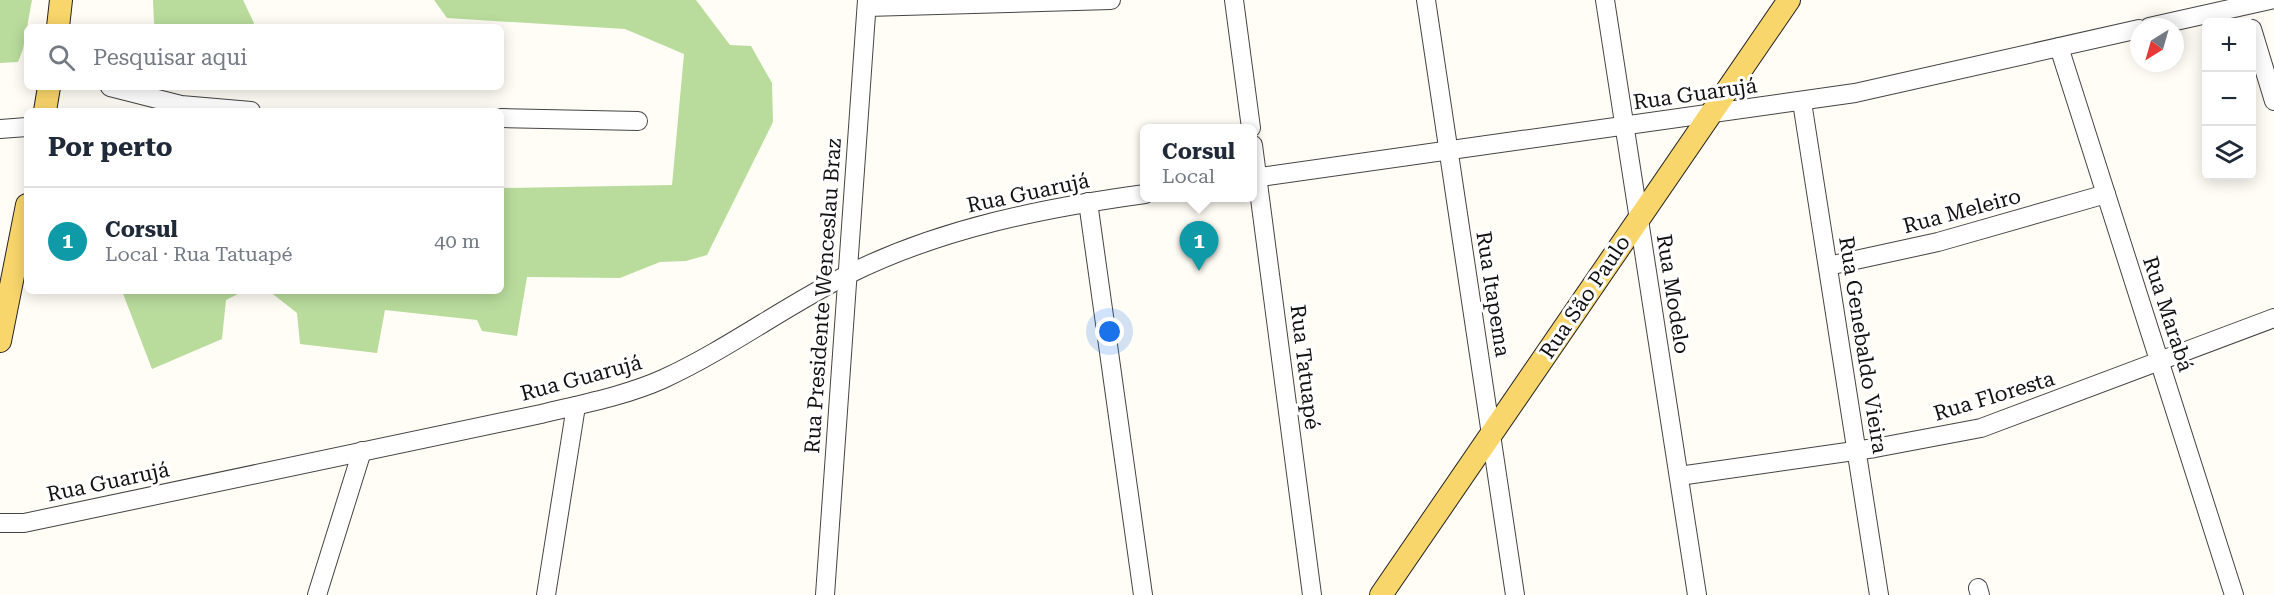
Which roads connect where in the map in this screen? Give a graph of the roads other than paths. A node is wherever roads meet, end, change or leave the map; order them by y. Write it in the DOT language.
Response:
graph roads {
  1 [pos="61,0"];
  2 [pos="1111,0"];
  3 [pos="1234,0"];
  4 [pos="1426,0"];
  5 [pos="1605,0"];
  6 [pos="1789,0"];
  7 [pos="2270,0"];
  8 [pos="867,4"];
  9 [pos="2246,9"];
  10 [pos="2184,21"];
  11 [pos="58,24"];
  12 [pos="2130,31"];
  13 [pos="2256,42"];
  14 [pos="2059,47"];
  15 [pos="48,90"];
  16 [pos="117,90"];
  17 [pos="2274,101"];
  18 [pos="1802,102"];
  19 [pos="151,105"];
  20 [pos="46,108"];
  21 [pos="216,108"];
  22 [pos="1710,115"];
  23 [pos="504,118"];
  24 [pos="638,121"];
  25 [pos="1250,124"];
  26 [pos="24,127"];
  27 [pos="1624,127"];
  28 [pos="0,129"];
  29 [pos="1448,151"];
  30 [pos="1257,178"];
  31 [pos="1257,193"];
  32 [pos="2106,194"];
  33 [pos="1140,195"];
  34 [pos="1088,202"];
  35 [pos="1639,219"];
  36 [pos="24,220"];
  37 [pos="1828,266"];
  38 [pos="848,275"];
  39 [pos="2274,318"];
  40 [pos="0,341"];
  41 [pos="2159,362"];
  42 [pos="576,406"];
  43 [pos="1491,435"];
  44 [pos="362,451"];
  45 [pos="1857,451"];
  46 [pos="1679,476"];
  47 [pos="0,524"];
  48 [pos="317,595"];
  49 [pos="546,595"];
  50 [pos="825,595"];
  51 [pos="1143,595"];
  52 [pos="1312,595"];
  53 [pos="1381,595"];
  54 [pos="1515,595"];
  55 [pos="1697,595"];
  56 [pos="1880,595"];
  57 [pos="2234,595"];
  1 -- 11 [label="main road"];
  2 -- 8 [label="street"];
  3 -- 25 [label="street"];
  4 -- 29 [label="street, Rua Itapema"];
  5 -- 27 [label="street, Rua Modelo"];
  6 -- 22 [label="main road, Rua São Paulo"];
  7 -- 9 [label="street"];
  8 -- 38 [label="street, Rua Presidente Wenceslau Braz"];
  9 -- 10 [label="street"];
  12 -- 14 [label="street, Rua Guarujá"];
  13 -- 17 [label="street"];
  14 -- 18 [label="street, Rua Guarujá"];
  14 -- 32 [label="street, Rua Marabá"];
  15 -- 20 [label="main road"];
  16 -- 19 [label="street"];
  18 -- 22 [label="street, Rua Guarujá"];
  18 -- 37 [label="street, Rua Genebaldo Vieira"];
  19 -- 21 [label="street"];
  22 -- 27 [label="street, Rua Guarujá"];
  22 -- 35 [label="main road, Rua São Paulo"];
  23 -- 24 [label="street"];
  26 -- 28 [label="street"];
  27 -- 29 [label="street, Rua Guarujá"];
  27 -- 35 [label="street, Rua Modelo"];
  29 -- 30 [label="street, Rua Guarujá"];
  29 -- 43 [label="street, Rua Itapema"];
  31 -- 52 [label="street, Rua Tatuapé"];
  32 -- 37 [label="street, Rua Meleiro"];
  32 -- 41 [label="street, Rua Marabá"];
  33 -- 34 [label="street, Rua Guarujá"];
  34 -- 38 [label="street, Rua Guarujá"];
  34 -- 51 [label="street"];
  35 -- 43 [label="main road, Rua São Paulo"];
  35 -- 46 [label="street, Rua Modelo"];
  36 -- 40 [label="main road"];
  37 -- 45 [label="street, Rua Genebaldo Vieira"];
  38 -- 42 [label="street, Rua Guarujá"];
  38 -- 50 [label="street, Rua Presidente Wenceslau Braz"];
  39 -- 41 [label="street, Rua Floresta"];
  41 -- 45 [label="street, Rua Floresta"];
  41 -- 57 [label="street, Rua Marabá"];
  42 -- 44 [label="street, Rua Guarujá"];
  42 -- 49 [label="street"];
  43 -- 53 [label="main road, Rua São Paulo"];
  43 -- 54 [label="street, Rua Itapema"];
  44 -- 47 [label="street, Rua Guarujá"];
  44 -- 48 [label="street"];
  45 -- 46 [label="street, Rua Floresta"];
  45 -- 56 [label="street, Rua Genebaldo Vieira"];
  46 -- 55 [label="street, Rua Modelo"];
}
